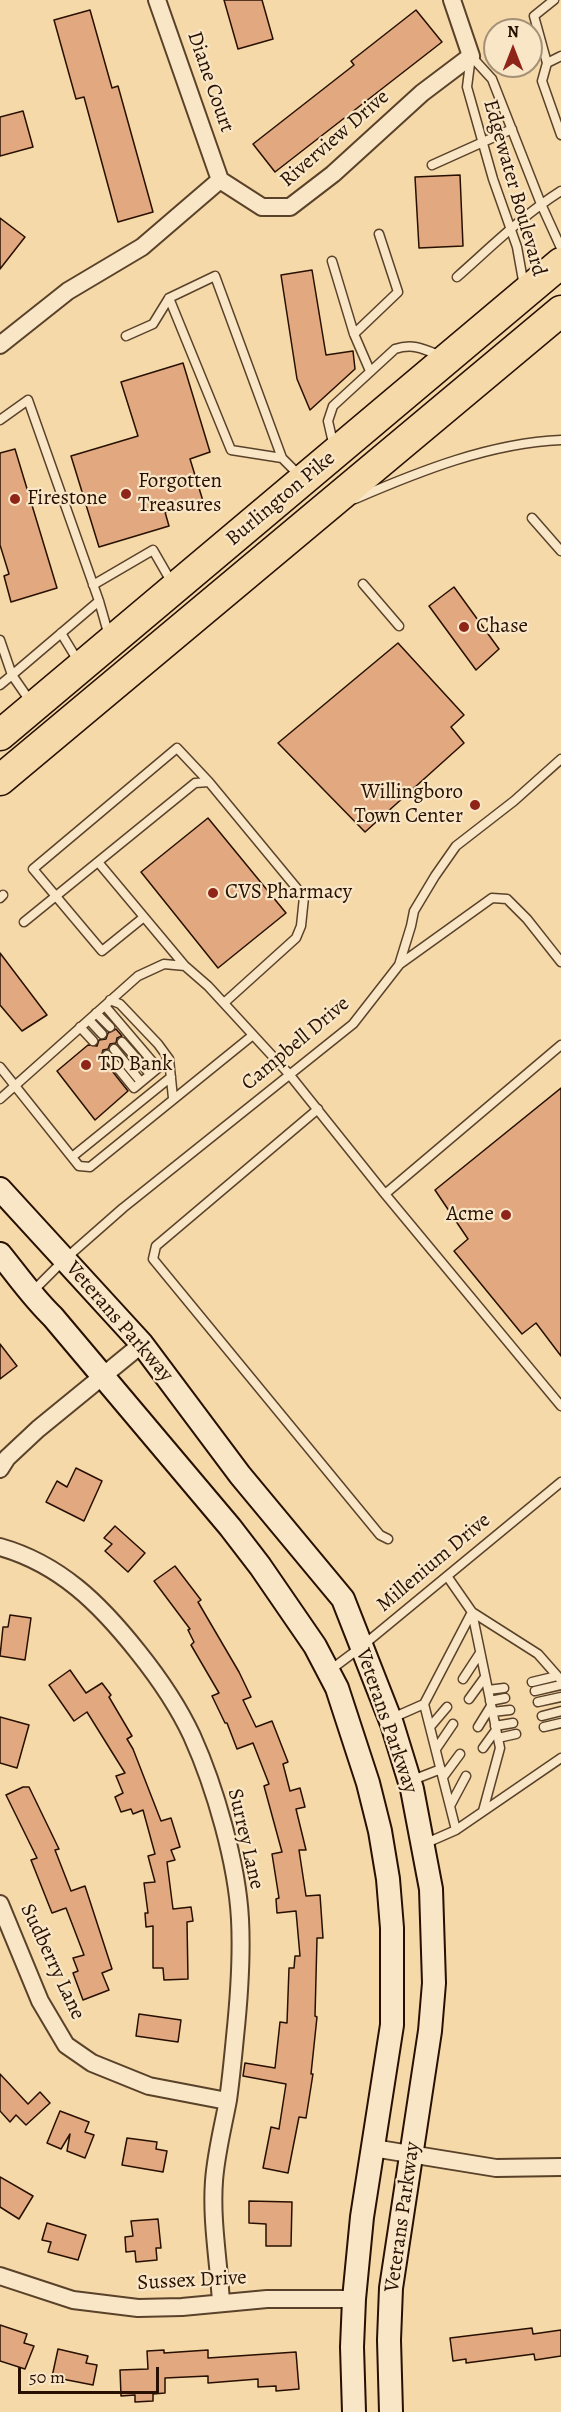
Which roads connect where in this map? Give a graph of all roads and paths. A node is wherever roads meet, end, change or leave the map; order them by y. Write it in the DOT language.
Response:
graph roads {
  1 [pos="157,0"];
  2 [pos="452,0"];
  3 [pos="554,0"];
  4 [pos="471,56"];
  5 [pos="561,56"];
  6 [pos="547,63"];
  7 [pos="512,129"];
  8 [pos="561,135"];
  9 [pos="483,144"];
  10 [pos="432,165"];
  11 [pos="220,180"];
  12 [pos="561,191"];
  13 [pos="541,204"];
  14 [pos="511,229"];
  15 [pos="379,234"];
  16 [pos="561,248"];
  17 [pos="332,261"];
  18 [pos="561,263"];
  19 [pos="457,277"];
  20 [pos="525,293"];
  21 [pos="168,298"];
  22 [pos="561,310"];
  23 [pos="354,334"];
  24 [pos="126,336"];
  25 [pos="0,345"];
  26 [pos="447,359"];
  27 [pos="370,371"];
  28 [pos="0,420"];
  29 [pos="561,440"];
  30 [pos="336,452"];
  31 [pos="282,458"];
  32 [pos="303,480"];
  33 [pos="316,516"];
  34 [pos="532,518"];
  35 [pos="561,551"];
  36 [pos="363,584"];
  37 [pos="93,585"];
  38 [pos="174,588"];
  39 [pos="99,601"];
  40 [pos="399,626"];
  41 [pos="61,633"];
  42 [pos="0,640"];
  43 [pos="110,642"];
  44 [pos="81,667"];
  45 [pos="12,675"];
  46 [pos="0,685"];
  47 [pos="34,706"];
  48 [pos="0,734"];
  49 [pos="561,759"];
  50 [pos="0,780"];
  51 [pos="209,782"];
  52 [pos="98,862"];
  53 [pos="56,896"];
  54 [pos="144,916"];
  55 [pos="24,922"];
  56 [pos="561,962"];
  57 [pos="399,965"];
  58 [pos="185,966"];
  59 [pos="107,1003"];
  60 [pos="224,1003"];
  61 [pos="92,1016"];
  62 [pos="80,1027"];
  63 [pos="110,1027"];
  64 [pos="102,1034"];
  65 [pos="253,1035"];
  66 [pos="93,1041"];
  67 [pos="122,1042"];
  68 [pos="561,1045"];
  69 [pos="114,1049"];
  70 [pos="107,1055"];
  71 [pos="169,1059"];
  72 [pos="0,1067"];
  73 [pos="158,1067"];
  74 [pos="150,1074"];
  75 [pos="290,1074"];
  76 [pos="171,1077"];
  77 [pos="138,1085"];
  78 [pos="15,1086"];
  79 [pos="173,1098"];
  80 [pos="0,1099"];
  81 [pos="318,1109"];
  82 [pos="72,1157"];
  83 [pos="0,1189"];
  84 [pos="385,1194"];
  85 [pos="0,1254"];
  86 [pos="65,1259"];
  87 [pos="30,1294"];
  88 [pos="142,1344"];
  89 [pos="103,1376"];
  90 [pos="561,1406"];
  91 [pos="0,1469"];
  92 [pos="561,1482"];
  93 [pos="388,1539"];
  94 [pos="0,1547"];
  95 [pos="447,1576"];
  96 [pos="472,1612"];
  97 [pos="361,1647"];
  98 [pos="480,1653"];
  99 [pos="328,1671"];
  100 [pos="485,1677"];
  101 [pos="463,1679"];
  102 [pos="560,1680"];
  103 [pos="534,1687"];
  104 [pos="488,1690"];
  105 [pos="561,1697"];
  106 [pos="469,1699"];
  107 [pos="538,1702"];
  108 [pos="424,1704"];
  109 [pos="491,1706"];
  110 [pos="447,1707"];
  111 [pos="510,1710"];
  112 [pos="561,1711"];
  113 [pos="542,1716"];
  114 [pos="389,1719"];
  115 [pos="561,1722"];
  116 [pos="513,1723"];
  117 [pos="453,1724"];
  118 [pos="430,1726"];
  119 [pos="544,1727"];
  120 [pos="478,1728"];
  121 [pos="496,1731"];
  122 [pos="516,1734"];
  123 [pos="483,1748"];
  124 [pos="436,1749"];
  125 [pos="460,1754"];
  126 [pos="561,1758"];
  127 [pos="442,1773"];
  128 [pos="466,1776"];
  129 [pos="409,1781"];
  130 [pos="450,1806"];
  131 [pos="483,1811"];
  132 [pos="456,1830"];
  133 [pos="423,1845"];
  134 [pos="0,1904"];
  135 [pos="227,2101"];
  136 [pos="373,2148"];
  137 [pos="411,2155"];
  138 [pos="561,2167"];
  139 [pos="0,2276"];
  140 [pos="354,2299"];
  141 [pos="221,2303"];
  142 [pos="354,2412"];
  143 [pos="391,2412"];
  1 -- 11 [label="street, Diane Court"];
  2 -- 4 [label="street"];
  3 -- 6 [label="lane"];
  4 -- 7 [label="lane, Edgewater Boulevard"];
  4 -- 9 [label="lane, Edgewater Boulevard"];
  4 -- 11 [label="street, Riverview Drive"];
  5 -- 6 [label="lane"];
  6 -- 8 [label="lane"];
  7 -- 9 [label="lane"];
  7 -- 13 [label="lane, Edgewater Boulevard"];
  9 -- 10 [label="lane"];
  9 -- 14 [label="lane, Edgewater Boulevard"];
  11 -- 25 [label="street"];
  12 -- 13 [label="lane"];
  13 -- 14 [label="lane"];
  13 -- 16 [label="lane, Edgewater Boulevard"];
  14 -- 19 [label="lane"];
  14 -- 20 [label="lane, Edgewater Boulevard"];
  15 -- 23 [label="lane"];
  17 -- 23 [label="lane"];
  18 -- 20 [label="highway, Burlington Pike"];
  20 -- 26 [label="highway, Burlington Pike"];
  21 -- 24 [label="lane"];
  21 -- 31 [label="lane"];
  21 -- 31 [label="lane"];
  22 -- 33 [label="highway, Burlington Pike"];
  23 -- 27 [label="lane"];
  26 -- 27 [label="lane"];
  26 -- 30 [label="highway, Burlington Pike"];
  27 -- 30 [label="lane"];
  28 -- 37 [label="lane"];
  29 -- 33 [label="lane"];
  30 -- 32 [label="highway, Burlington Pike"];
  31 -- 32 [label="lane"];
  32 -- 38 [label="highway, Burlington Pike"];
  33 -- 50 [label="highway, Burlington Pike"];
  34 -- 35 [label="lane"];
  36 -- 40 [label="lane"];
  37 -- 38 [label="lane"];
  37 -- 39 [label="lane"];
  38 -- 43 [label="highway, Burlington Pike"];
  39 -- 41 [label="lane"];
  39 -- 43 [label="lane"];
  41 -- 44 [label="lane"];
  41 -- 45 [label="lane"];
  42 -- 45 [label="lane"];
  43 -- 44 [label="highway, Burlington Pike"];
  44 -- 47 [label="highway, Burlington Pike"];
  45 -- 46 [label="lane"];
  45 -- 47 [label="lane"];
  47 -- 48 [label="highway, Burlington Pike"];
  49 -- 57 [label="lane, Campbell Drive"];
  51 -- 52 [label="lane"];
  51 -- 53 [label="lane"];
  51 -- 60 [label="lane"];
  52 -- 53 [label="lane"];
  52 -- 54 [label="lane"];
  53 -- 54 [label="lane"];
  53 -- 55 [label="lane"];
  54 -- 58 [label="lane"];
  56 -- 57 [label="lane"];
  57 -- 75 [label="lane, Campbell Drive"];
  58 -- 59 [label="lane"];
  58 -- 60 [label="lane"];
  59 -- 61 [label="lane"];
  59 -- 71 [label="lane"];
  59 -- 73 [label="lane"];
  60 -- 65 [label="lane"];
  61 -- 62 [label="lane"];
  61 -- 63 [label="lane"];
  61 -- 64 [label="lane"];
  62 -- 66 [label="lane"];
  62 -- 78 [label="lane"];
  65 -- 75 [label="lane"];
  65 -- 79 [label="lane"];
  67 -- 74 [label="lane"];
  68 -- 84 [label="lane"];
  69 -- 77 [label="lane"];
  70 -- 77 [label="lane"];
  71 -- 73 [label="lane"];
  71 -- 76 [label="lane"];
  72 -- 78 [label="lane"];
  73 -- 74 [label="lane"];
  74 -- 77 [label="lane"];
  75 -- 81 [label="lane"];
  75 -- 86 [label="lane, Campbell Drive"];
  76 -- 79 [label="lane"];
  76 -- 82 [label="lane"];
  78 -- 80 [label="lane"];
  78 -- 82 [label="lane"];
  79 -- 82 [label="lane"];
  81 -- 84 [label="lane"];
  81 -- 93 [label="lane"];
  83 -- 86 [label="main road, Veterans Parkway"];
  84 -- 90 [label="lane"];
  85 -- 87 [label="main road, Veterans Parkway"];
  86 -- 87 [label="lane, Campbell Drive"];
  86 -- 88 [label="main road, Veterans Parkway"];
  87 -- 89 [label="main road, Veterans Parkway"];
  88 -- 89 [label="street"];
  88 -- 97 [label="main road, Veterans Parkway"];
  89 -- 91 [label="street"];
  89 -- 99 [label="main road, Veterans Parkway"];
  92 -- 95 [label="lane, Millenium Drive"];
  94 -- 135 [label="street, Surrey Lane"];
  95 -- 96 [label="lane"];
  95 -- 97 [label="lane, Millenium Drive"];
  96 -- 98 [label="lane"];
  96 -- 102 [label="lane"];
  96 -- 108 [label="lane"];
  97 -- 99 [label="lane, Millenium Drive"];
  97 -- 114 [label="main road, Veterans Parkway"];
  98 -- 100 [label="lane"];
  98 -- 101 [label="lane"];
  99 -- 136 [label="main road, Veterans Parkway"];
  100 -- 104 [label="lane"];
  100 -- 106 [label="lane"];
  102 -- 103 [label="lane"];
  104 -- 109 [label="lane"];
  104 -- 109 [label="lane"];
  105 -- 107 [label="lane"];
  108 -- 114 [label="lane"];
  108 -- 118 [label="lane"];
  109 -- 111 [label="lane"];
  109 -- 120 [label="lane"];
  109 -- 121 [label="lane"];
  110 -- 118 [label="lane"];
  112 -- 113 [label="lane"];
  114 -- 129 [label="main road, Veterans Parkway"];
  115 -- 119 [label="lane"];
  116 -- 121 [label="lane"];
  117 -- 124 [label="lane"];
  118 -- 124 [label="lane"];
  121 -- 122 [label="lane"];
  121 -- 123 [label="lane"];
  121 -- 131 [label="lane"];
  124 -- 127 [label="lane"];
  125 -- 127 [label="lane"];
  126 -- 131 [label="lane"];
  127 -- 129 [label="lane"];
  127 -- 130 [label="lane"];
  128 -- 130 [label="lane"];
  129 -- 133 [label="main road, Veterans Parkway"];
  130 -- 132 [label="lane"];
  131 -- 132 [label="lane"];
  132 -- 133 [label="lane"];
  133 -- 137 [label="main road, Veterans Parkway"];
  134 -- 135 [label="street, Sudberry Lane"];
  135 -- 141 [label="street, Surrey Lane"];
  136 -- 137 [label="street"];
  136 -- 140 [label="main road, Veterans Parkway"];
  137 -- 138 [label="street"];
  137 -- 143 [label="main road, Veterans Parkway"];
  139 -- 141 [label="street, Sussex Drive"];
  140 -- 141 [label="street, Sussex Drive"];
  140 -- 142 [label="main road, Veterans Parkway"];
}
